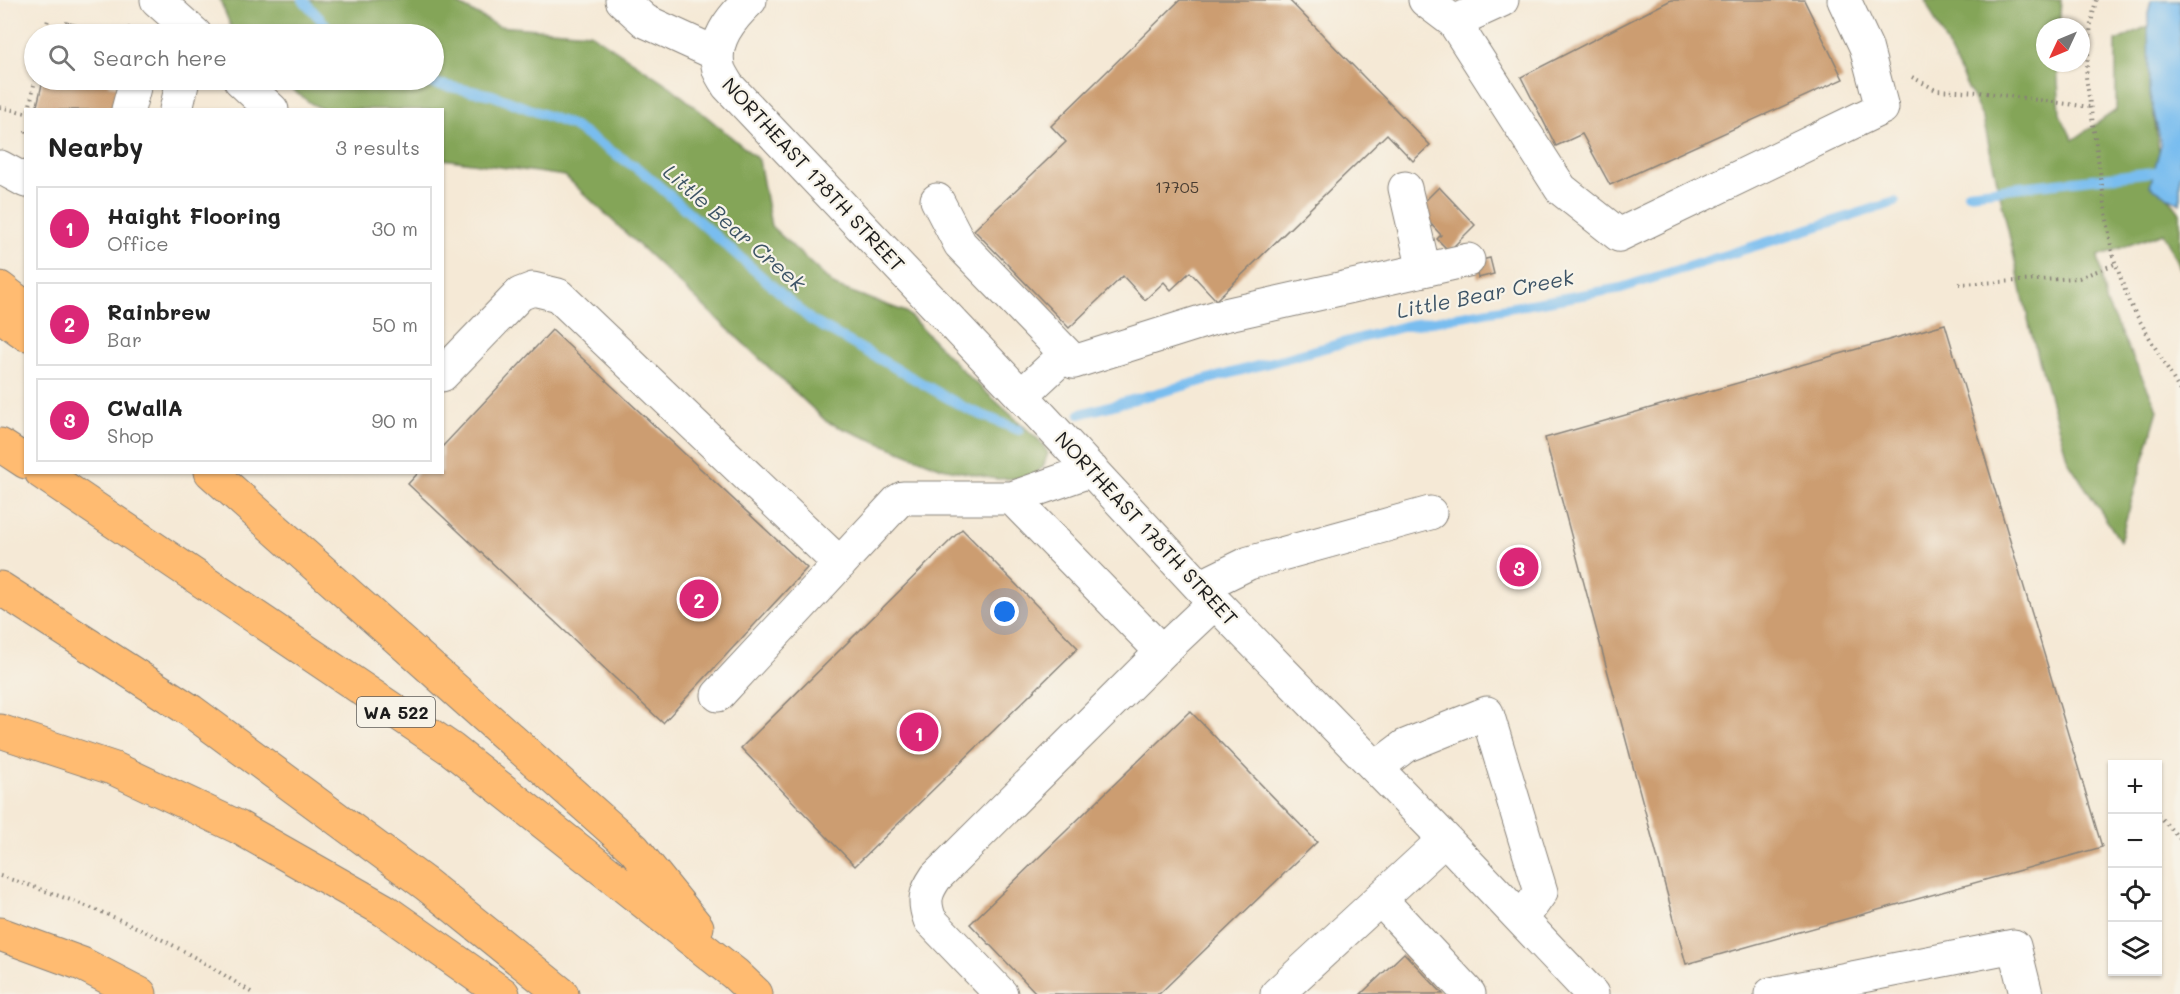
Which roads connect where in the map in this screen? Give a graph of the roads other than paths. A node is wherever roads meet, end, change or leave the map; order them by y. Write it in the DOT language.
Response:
graph roads {
  1 [pos="157,0"];
  2 [pos="622,0"];
  3 [pos="750,0"];
  4 [pos="1425,0"];
  5 [pos="1502,0"];
  6 [pos="1844,0"];
  7 [pos="1454,22"];
  8 [pos="180,24"];
  9 [pos="717,54"];
  10 [pos="133,90"];
  11 [pos="181,90"];
  12 [pos="251,90"];
  13 [pos="129,108"];
  14 [pos="176,108"];
  15 [pos="270,108"];
  16 [pos="0,150"];
  17 [pos="24,156"];
  18 [pos="0,167"];
  19 [pos="24,180"];
  20 [pos="1405,188"];
  21 [pos="937,200"];
  22 [pos="1468,260"];
  23 [pos="1424,270"];
  24 [pos="0,288"];
  25 [pos="24,306"];
  26 [pos="0,315"];
  27 [pos="24,333"];
  28 [pos="1066,354"];
  29 [pos="444,373"];
  30 [pos="1022,395"];
  31 [pos="0,445"];
  32 [pos="24,461"];
  33 [pos="1092,470"];
  34 [pos="44,474"];
  35 [pos="213,474"];
  36 [pos="1012,498"];
  37 [pos="1430,513"];
  38 [pos="840,564"];
  39 [pos="0,588"];
  40 [pos="1207,594"];
  41 [pos="1162,652"];
  42 [pos="718,695"];
  43 [pos="0,731"];
  44 [pos="1376,768"];
  45 [pos="1445,839"];
  46 [pos="1380,899"];
  47 [pos="1522,920"];
  48 [pos="0,934"];
  49 [pos="745,984"];
  50 [pos="140,994"];
  51 [pos="503,994"];
  52 [pos="562,994"];
  53 [pos="1001,994"];
  54 [pos="1277,994"];
  55 [pos="1469,994"];
  56 [pos="1592,994"];
  57 [pos="1772,994"];
  58 [pos="2026,994"];
  1 -- 8 [label="street"];
  2 -- 9 [label="street"];
  3 -- 9 [label="street"];
  4 -- 7 [label="street"];
  5 -- 7 [label="street"];
  6 -- 7 [label="street"];
  9 -- 30 [label="street, NORTHEAST 178TH STREET"];
  10 -- 13 [label="street"];
  11 -- 14 [label="street"];
  12 -- 15 [label="street"];
  16 -- 17 [label="street"];
  18 -- 19 [label="street"];
  20 -- 23 [label="street"];
  21 -- 28 [label="street"];
  22 -- 23 [label="street"];
  23 -- 28 [label="street"];
  24 -- 25 [label="main road"];
  26 -- 27 [label="main road"];
  28 -- 30 [label="street"];
  29 -- 38 [label="street"];
  30 -- 33 [label="street, NORTHEAST 178TH STREET"];
  31 -- 32 [label="main road"];
  33 -- 36 [label="street"];
  33 -- 40 [label="street, NORTHEAST 178TH STREET"];
  34 -- 49 [label="main road, WA 522"];
  35 -- 49 [label="main road"];
  36 -- 38 [label="street"];
  36 -- 41 [label="street"];
  37 -- 40 [label="street"];
  38 -- 42 [label="street"];
  39 -- 52 [label="main road"];
  40 -- 41 [label="street"];
  40 -- 44 [label="street, NORTHEAST 178TH STREET"];
  41 -- 53 [label="street"];
  43 -- 51 [label="main road"];
  44 -- 45 [label="street, NORTHEAST 178TH STREET"];
  44 -- 47 [label="street"];
  45 -- 46 [label="street"];
  45 -- 47 [label="street, NORTHEAST 178TH STREET"];
  46 -- 54 [label="street"];
  46 -- 55 [label="street"];
  47 -- 56 [label="street, NORTHEAST 178TH STREET"];
  48 -- 50 [label="main road"];
  57 -- 58 [label="street"];
}
